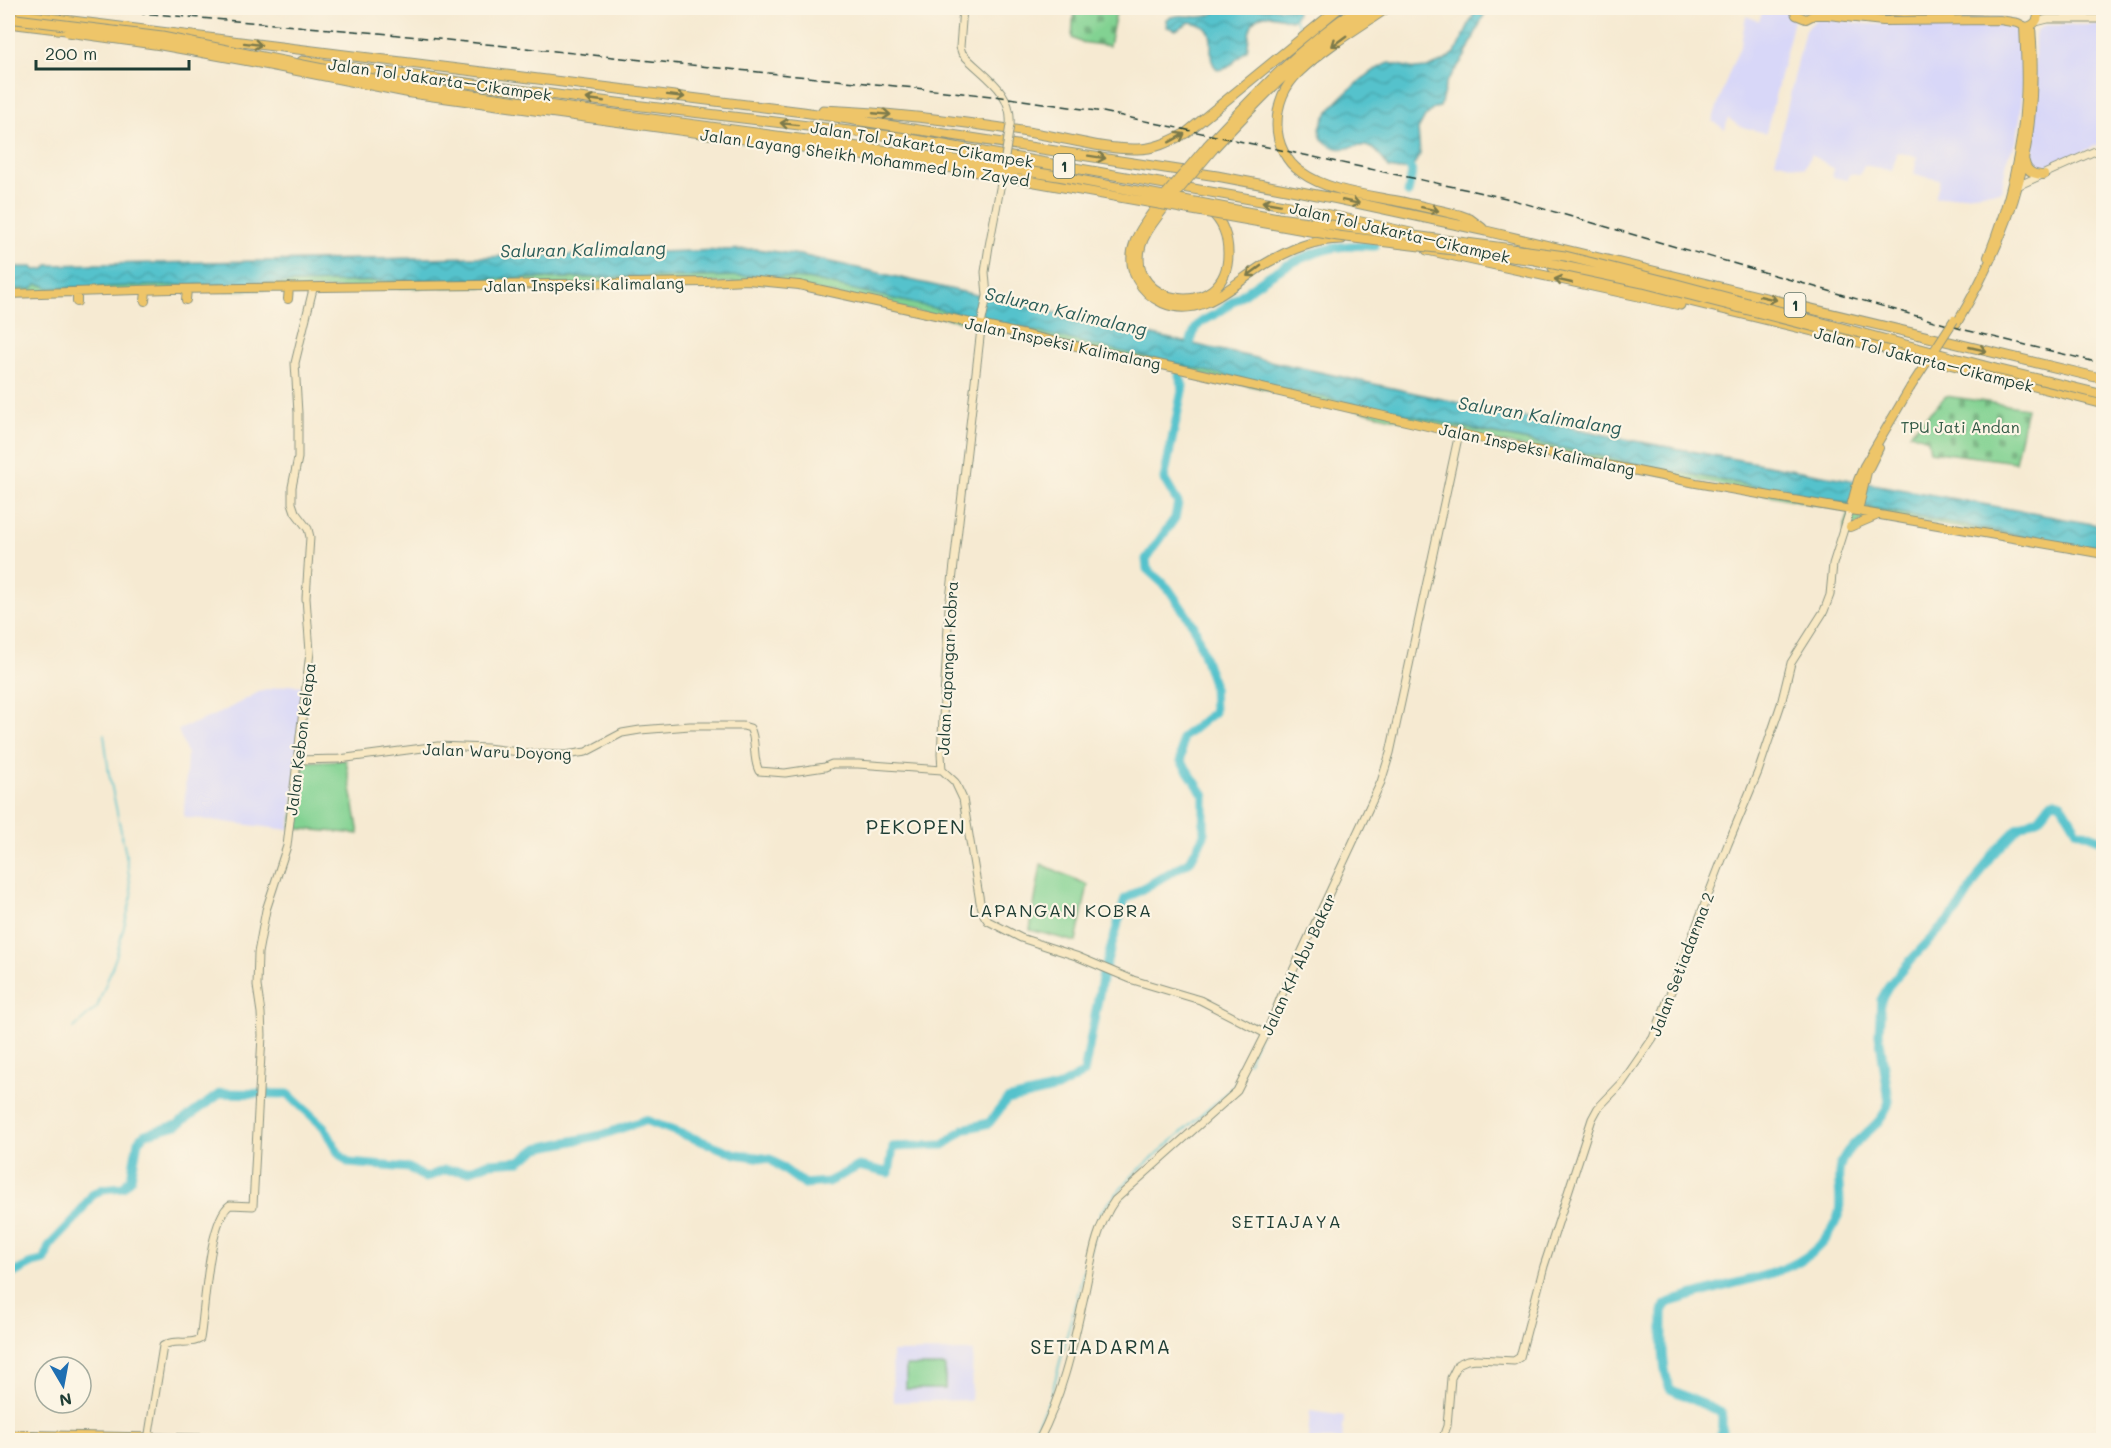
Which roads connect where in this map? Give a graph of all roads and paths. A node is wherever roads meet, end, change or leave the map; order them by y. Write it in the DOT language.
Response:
graph roads {
  1 [pos="963,8"];
  2 [pos="1339,8"];
  3 [pos="1358,8"];
  4 [pos="1373,8"];
  5 [pos="1387,8"];
  6 [pos="1792,8"];
  7 [pos="1844,8"];
  8 [pos="2018,8"];
  9 [pos="2036,8"];
  10 [pos="2103,9"];
  11 [pos="2048,10"];
  12 [pos="1816,11"];
  13 [pos="8,12"];
  14 [pos="1933,12"];
  15 [pos="8,18"];
  16 [pos="2048,19"];
  17 [pos="2103,20"];
  18 [pos="1933,21"];
  19 [pos="8,24"];
  20 [pos="2027,24"];
  21 [pos="803,112"];
  22 [pos="899,137"];
  23 [pos="1210,147"];
  24 [pos="2103,147"];
  25 [pos="2025,162"];
  26 [pos="2044,174"];
  27 [pos="2015,188"];
  28 [pos="1160,207"];
  29 [pos="1486,231"];
  30 [pos="289,287"];
  31 [pos="187,289"];
  32 [pos="313,289"];
  33 [pos="146,291"];
  34 [pos="77,293"];
  35 [pos="8,294"];
  36 [pos="288,299"];
  37 [pos="186,300"];
  38 [pos="145,301"];
  39 [pos="77,302"];
  40 [pos="1765,320"];
  41 [pos="981,323"];
  42 [pos="2103,379"];
  43 [pos="2103,395"];
  44 [pos="2103,402"];
  45 [pos="1459,433"];
  46 [pos="1854,509"];
  47 [pos="1878,515"];
  48 [pos="1847,529"];
  49 [pos="2103,554"];
  50 [pos="297,760"];
  51 [pos="942,770"];
  52 [pos="1266,1034"];
  53 [pos="8,1435"];
  54 [pos="148,1439"];
  55 [pos="248,1440"];
  56 [pos="1039,1440"];
  57 [pos="1442,1440"];
  1 -- 41 [label="street, Jalan Lapangan Kobra, bridge"];
  21 -- 2 [label="highway, one-way"];
  3 -- 23 [label="highway"];
  4 -- 23 [label="highway"];
  5 -- 29 [label="highway, one-way"];
  6 -- 12 [label="main road"];
  7 -- 14 [label="main road"];
  8 -- 14 [label="main road"];
  8 -- 20 [label="main road"];
  9 -- 11 [label="street"];
  9 -- 20 [label="main road"];
  10 -- 11 [label="street"];
  11 -- 16 [label="street"];
  12 -- 18 [label="main road"];
  13 -- 21 [label="highway, Jalan Tol Jakarta–Cikampek / 1, one-way"];
  14 -- 18 [label="main road"];
  15 -- 43 [label="highway, Jalan Layang Sheikh Mohammed bin Zayed / 1, bridge"];
  16 -- 17 [label="street"];
  16 -- 20 [label="street"];
  18 -- 20 [label="main road"];
  22 -- 19 [label="highway, Jalan Tol Jakarta–Cikampek / 1, one-way"];
  19 -- 44 [label="highway, Jalan Layang Sheikh Mohammed bin Zayed / 1, bridge"];
  20 -- 25 [label="main road"];
  20 -- 27 [label="main road"];
  21 -- 29 [label="highway, Jalan Tol Jakarta–Cikampek / 1, one-way"];
  22 -- 28 [label="highway"];
  40 -- 22 [label="highway, Jalan Tol Jakarta–Cikampek / 1, one-way"];
  23 -- 28 [label="highway, bridge"];
  24 -- 26 [label="street"];
  25 -- 26 [label="main road"];
  25 -- 27 [label="main road"];
  26 -- 27 [label="street"];
  27 -- 46 [label="main road, Jalan Setiadarma 2, bridge"];
  40 -- 28 [label="highway, one-way"];
  29 -- 42 [label="highway, Jalan Tol Jakarta–Cikampek / 1, one-way"];
  30 -- 31 [label="main road, Jalan Inspeksi Kalimalang"];
  30 -- 32 [label="main road, Jalan Inspeksi Kalimalang"];
  30 -- 36 [label="main road"];
  31 -- 33 [label="main road, Jalan Inspeksi Kalimalang"];
  31 -- 37 [label="main road"];
  32 -- 41 [label="main road, Jalan Inspeksi Kalimalang"];
  32 -- 50 [label="street, Jalan Kebon Kelapa"];
  33 -- 34 [label="main road, Jalan Inspeksi Kalimalang"];
  33 -- 38 [label="main road"];
  34 -- 35 [label="main road, Jalan Inspeksi Kalimalang"];
  34 -- 39 [label="main road"];
  40 -- 44 [label="highway, Jalan Tol Jakarta–Cikampek / 1"];
  41 -- 45 [label="main road, Jalan Inspeksi Kalimalang"];
  41 -- 51 [label="street, Jalan Lapangan Kobra"];
  45 -- 46 [label="main road, Jalan Inspeksi Kalimalang"];
  45 -- 52 [label="street, Jalan KH Abu Bakar"];
  46 -- 47 [label="main road, Jalan Inspeksi Kalimalang"];
  46 -- 48 [label="street, Jalan Setiadarma 2"];
  47 -- 48 [label="main road"];
  47 -- 49 [label="main road, Jalan Inspeksi Kalimalang"];
  48 -- 57 [label="street, Jalan Setiadarma 2"];
  50 -- 51 [label="street, Jalan Waru Doyong"];
  50 -- 54 [label="street, Jalan Kebon Kelapa"];
  51 -- 52 [label="street, Jalan Lapangan Kobra"];
  52 -- 56 [label="street, Jalan KH Abu Bakar"];
  53 -- 54 [label="highway"];
  54 -- 55 [label="highway"];
}
